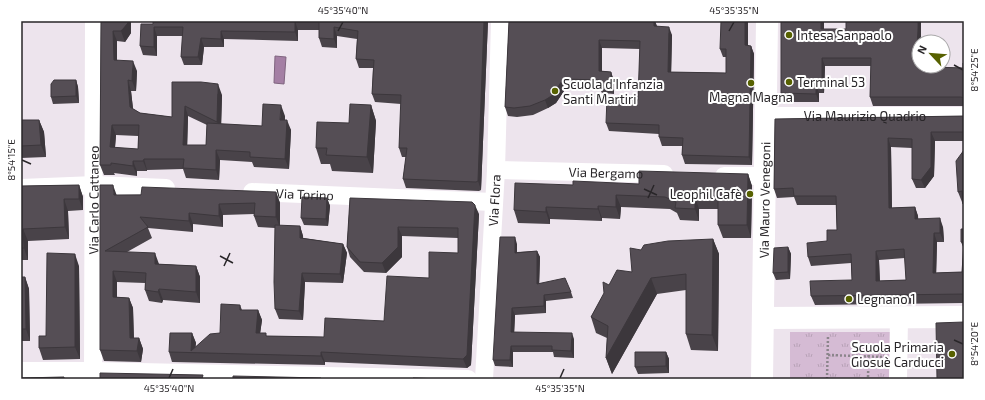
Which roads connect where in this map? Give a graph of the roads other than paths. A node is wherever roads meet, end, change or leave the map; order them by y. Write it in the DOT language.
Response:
graph roads {
  1 [pos="94,21"];
  2 [pos="500,21"];
  3 [pos="767,21"];
  4 [pos="766,116"];
  5 [pos="964,116"];
  6 [pos="496,170"];
  7 [pos="680,175"];
  8 [pos="710,176"];
  9 [pos="765,176"];
  10 [pos="94,185"];
  11 [pos="21,188"];
  12 [pos="181,189"];
  13 [pos="236,191"];
  14 [pos="493,202"];
  15 [pos="954,317"];
  16 [pos="764,318"];
  17 [pos="898,318"];
  18 [pos="21,371"];
  19 [pos="93,375"];
  20 [pos="468,379"];
  21 [pos="484,379"];
  22 [pos="762,379"];
  23 [pos="898,379"];
  1 -- 10 [label="street, Via Carlo Cattaneo"];
  2 -- 6 [label="street, Via Flora"];
  3 -- 4 [label="street, Via Mauro Venegoni"];
  4 -- 5 [label="street, Via Maurizio Quadrio"];
  4 -- 9 [label="street, Via Mauro Venegoni"];
  6 -- 7 [label="street, Via Bergamo"];
  6 -- 14 [label="street, Via Flora"];
  8 -- 9 [label="street"];
  9 -- 16 [label="street, Via Mauro Venegoni"];
  10 -- 11 [label="street"];
  10 -- 12 [label="street"];
  10 -- 19 [label="street, Via Carlo Cattaneo"];
  13 -- 14 [label="street, Via Torino"];
  14 -- 21 [label="street, Via Flora"];
  15 -- 17 [label="street"];
  16 -- 17 [label="street"];
  16 -- 22 [label="street, Via Mauro Venegoni"];
  17 -- 23 [label="street"];
  18 -- 19 [label="street"];
  19 -- 20 [label="street"];
}
